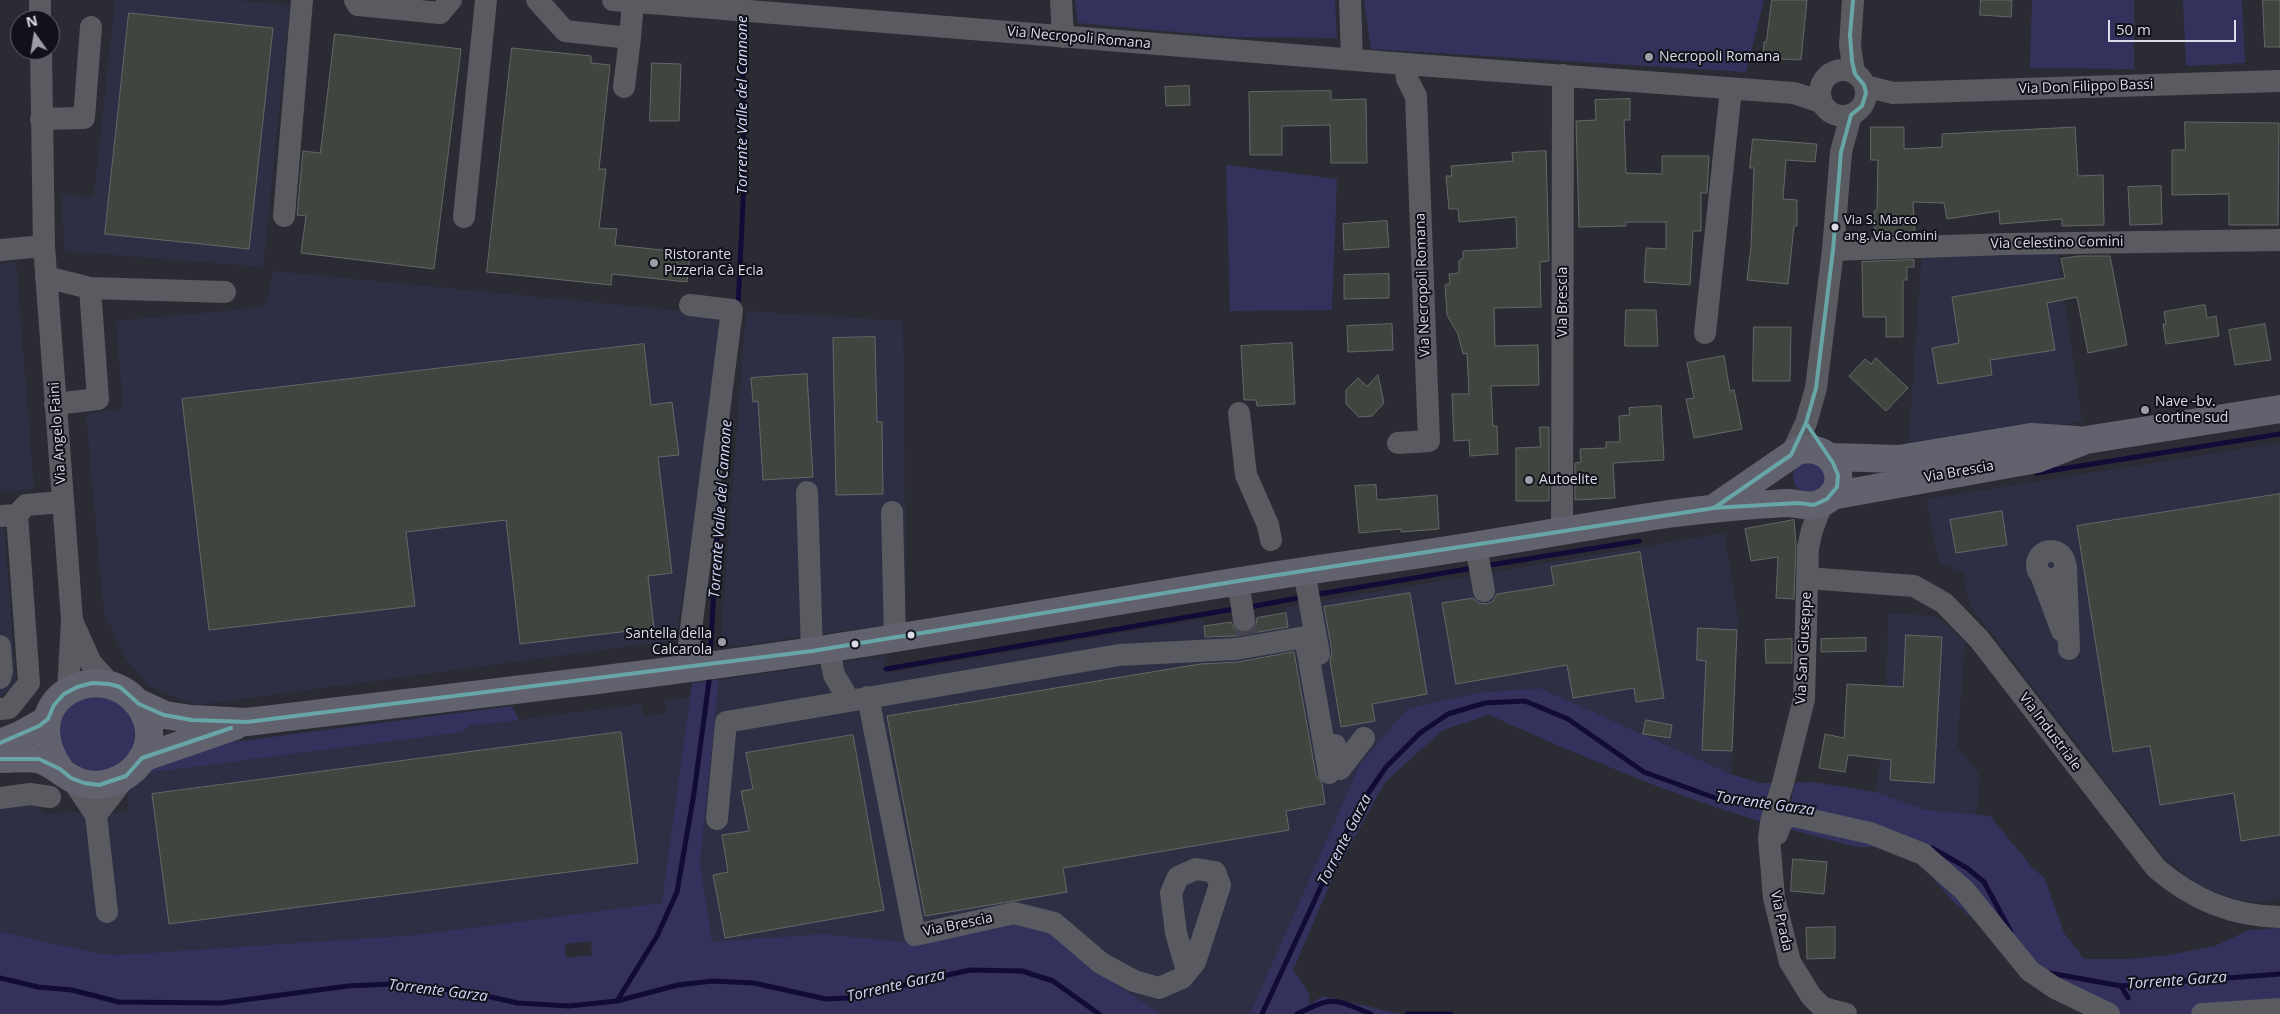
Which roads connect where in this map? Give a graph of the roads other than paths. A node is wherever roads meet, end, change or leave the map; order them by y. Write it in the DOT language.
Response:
graph roads {
  1 [pos="302,0"];
  2 [pos="355,0"];
  3 [pos="451,0"];
  4 [pos="486,0"];
  5 [pos="537,0"];
  6 [pos="1061,0"];
  7 [pos="1350,0"];
  8 [pos="1853,0"];
  9 [pos="634,1"];
  10 [pos="91,27"];
  11 [pos="1063,37"];
  12 [pos="630,38"];
  13 [pos="41,60"];
  14 [pos="1352,60"];
  15 [pos="1405,64"];
  16 [pos="1430,66"];
  17 [pos="1563,75"];
  18 [pos="2280,81"];
  19 [pos="624,87"];
  20 [pos="1731,89"];
  21 [pos="1844,93"];
  22 [pos="1416,96"];
  23 [pos="41,119"];
  24 [pos="284,216"];
  25 [pos="464,217"];
  26 [pos="2280,240"];
  27 [pos="44,246"];
  28 [pos="0,250"];
  29 [pos="1833,250"];
  30 [pos="46,277"];
  31 [pos="90,288"];
  32 [pos="225,292"];
  33 [pos="690,305"];
  34 [pos="1706,333"];
  35 [pos="55,404"];
  36 [pos="2280,409"];
  37 [pos="1239,413"];
  38 [pos="1806,423"];
  39 [pos="2086,440"];
  40 [pos="1398,443"];
  41 [pos="1828,455"];
  42 [pos="1788,458"];
  43 [pos="806,492"];
  44 [pos="63,502"];
  45 [pos="1814,507"];
  46 [pos="1714,508"];
  47 [pos="892,512"];
  48 [pos="8,516"];
  49 [pos="1562,530"];
  50 [pos="1273,555"];
  51 [pos="2066,567"];
  52 [pos="1807,578"];
  53 [pos="1238,581"];
  54 [pos="1307,587"];
  55 [pos="72,620"];
  56 [pos="1247,634"];
  57 [pos="895,637"];
  58 [pos="0,646"];
  59 [pos="814,650"];
  60 [pos="702,666"];
  61 [pos="0,678"];
  62 [pos="110,684"];
  63 [pos="68,691"];
  64 [pos="859,699"];
  65 [pos="139,703"];
  66 [pos="0,709"];
  67 [pos="47,720"];
  68 [pos="247,722"];
  69 [pos="1364,738"];
  70 [pos="0,743"];
  71 [pos="0,759"];
  72 [pos="134,767"];
  73 [pos="65,773"];
  74 [pos="1329,773"];
  75 [pos="50,797"];
  76 [pos="0,798"];
  77 [pos="96,815"];
  78 [pos="717,819"];
  79 [pos="1770,830"];
  80 [pos="107,912"];
  81 [pos="2280,917"];
  82 [pos="1187,971"];
  83 [pos="2280,1009"];
  84 [pos="1818,1011"];
  85 [pos="1846,1014"];
  86 [pos="2109,1014"];
  87 [pos="2202,1014"];
  1 -- 24 [label="street"];
  2 -- 3 [label="street"];
  4 -- 25 [label="street"];
  5 -- 12 [label="street"];
  6 -- 11 [label="street"];
  7 -- 14 [label="street"];
  8 -- 21 [label="street"];
  9 -- 11 [label="street, Via Necropoli Romana"];
  9 -- 12 [label="street"];
  10 -- 23 [label="street"];
  11 -- 14 [label="street, Via Necropoli Romana"];
  12 -- 19 [label="street"];
  13 -- 23 [label="street, Via Angelo Faini"];
  14 -- 15 [label="street, Via Necropoli Romana"];
  15 -- 16 [label="street, Via Necropoli Romana"];
  15 -- 22 [label="street, Via Necropoli Romana"];
  16 -- 17 [label="street, Via Necropoli Romana"];
  16 -- 22 [label="street"];
  17 -- 20 [label="street, Via Necropoli Romana"];
  17 -- 49 [label="street, Via Brescia"];
  18 -- 21 [label="street, Via Don Filippo Bassi"];
  20 -- 21 [label="street, Via Necropoli Romana"];
  20 -- 34 [label="street"];
  21 -- 29 [label="street"];
  22 -- 40 [label="street, Via Necropoli Romana"];
  23 -- 27 [label="street, Via Angelo Faini"];
  26 -- 29 [label="street, Via Celestino Comini"];
  27 -- 28 [label="street"];
  27 -- 30 [label="street, Via Angelo Faini"];
  29 -- 38 [label="street"];
  30 -- 31 [label="street"];
  30 -- 35 [label="street, Via Angelo Faini"];
  31 -- 32 [label="street"];
  31 -- 35 [label="street"];
  33 -- 60 [label="street"];
  35 -- 44 [label="street, Via Angelo Faini"];
  36 -- 39 [label="main road, Via Brescia"];
  37 -- 50 [label="street"];
  38 -- 41 [label="street"];
  38 -- 42 [label="street"];
  39 -- 41 [label="main road, Via Brescia"];
  39 -- 45 [label="main road, Via Brescia"];
  41 -- 42 [label="main road, Via Brescia"];
  41 -- 45 [label="main road"];
  42 -- 45 [label="main road"];
  42 -- 46 [label="main road, Via Brescia"];
  43 -- 59 [label="street"];
  44 -- 48 [label="street"];
  44 -- 55 [label="street, Via Angelo Faini"];
  45 -- 46 [label="main road, Via Brescia"];
  45 -- 52 [label="street, Via San Giuseppe"];
  46 -- 49 [label="main road, Via Brescia"];
  47 -- 57 [label="street"];
  48 -- 66 [label="street"];
  49 -- 54 [label="main road, Via Brescia"];
  50 -- 53 [label="main road, Via Brescia"];
  50 -- 54 [label="main road, Via Brescia"];
  51 -- 51 [label="street"];
  52 -- 79 [label="street, Via San Giuseppe"];
  52 -- 81 [label="street, Via Industriale"];
  53 -- 56 [label="street"];
  53 -- 57 [label="main road, Via Brescia"];
  54 -- 69 [label="street"];
  55 -- 62 [label="street, Via Angelo Faini"];
  55 -- 63 [label="street, Via Angelo Faini"];
  56 -- 64 [label="street"];
  56 -- 74 [label="street"];
  57 -- 59 [label="main road, Via Brescia"];
  58 -- 61 [label="street"];
  59 -- 60 [label="main road"];
  59 -- 64 [label="street, Via Brescia"];
  60 -- 68 [label="main road"];
  62 -- 63 [label="main road"];
  62 -- 65 [label="main road"];
  63 -- 67 [label="main road"];
  64 -- 78 [label="street"];
  64 -- 82 [label="street, Via Brescia"];
  65 -- 68 [label="main road"];
  65 -- 72 [label="main road"];
  67 -- 70 [label="main road"];
  67 -- 73 [label="main road"];
  68 -- 72 [label="main road"];
  71 -- 73 [label="main road"];
  72 -- 73 [label="main road"];
  72 -- 77 [label="street"];
  73 -- 77 [label="street"];
  75 -- 76 [label="street"];
  77 -- 80 [label="street"];
  79 -- 84 [label="street, Via Prada"];
  79 -- 86 [label="street"];
  83 -- 87 [label="street"];
  84 -- 85 [label="street, Via Prada"];
}
